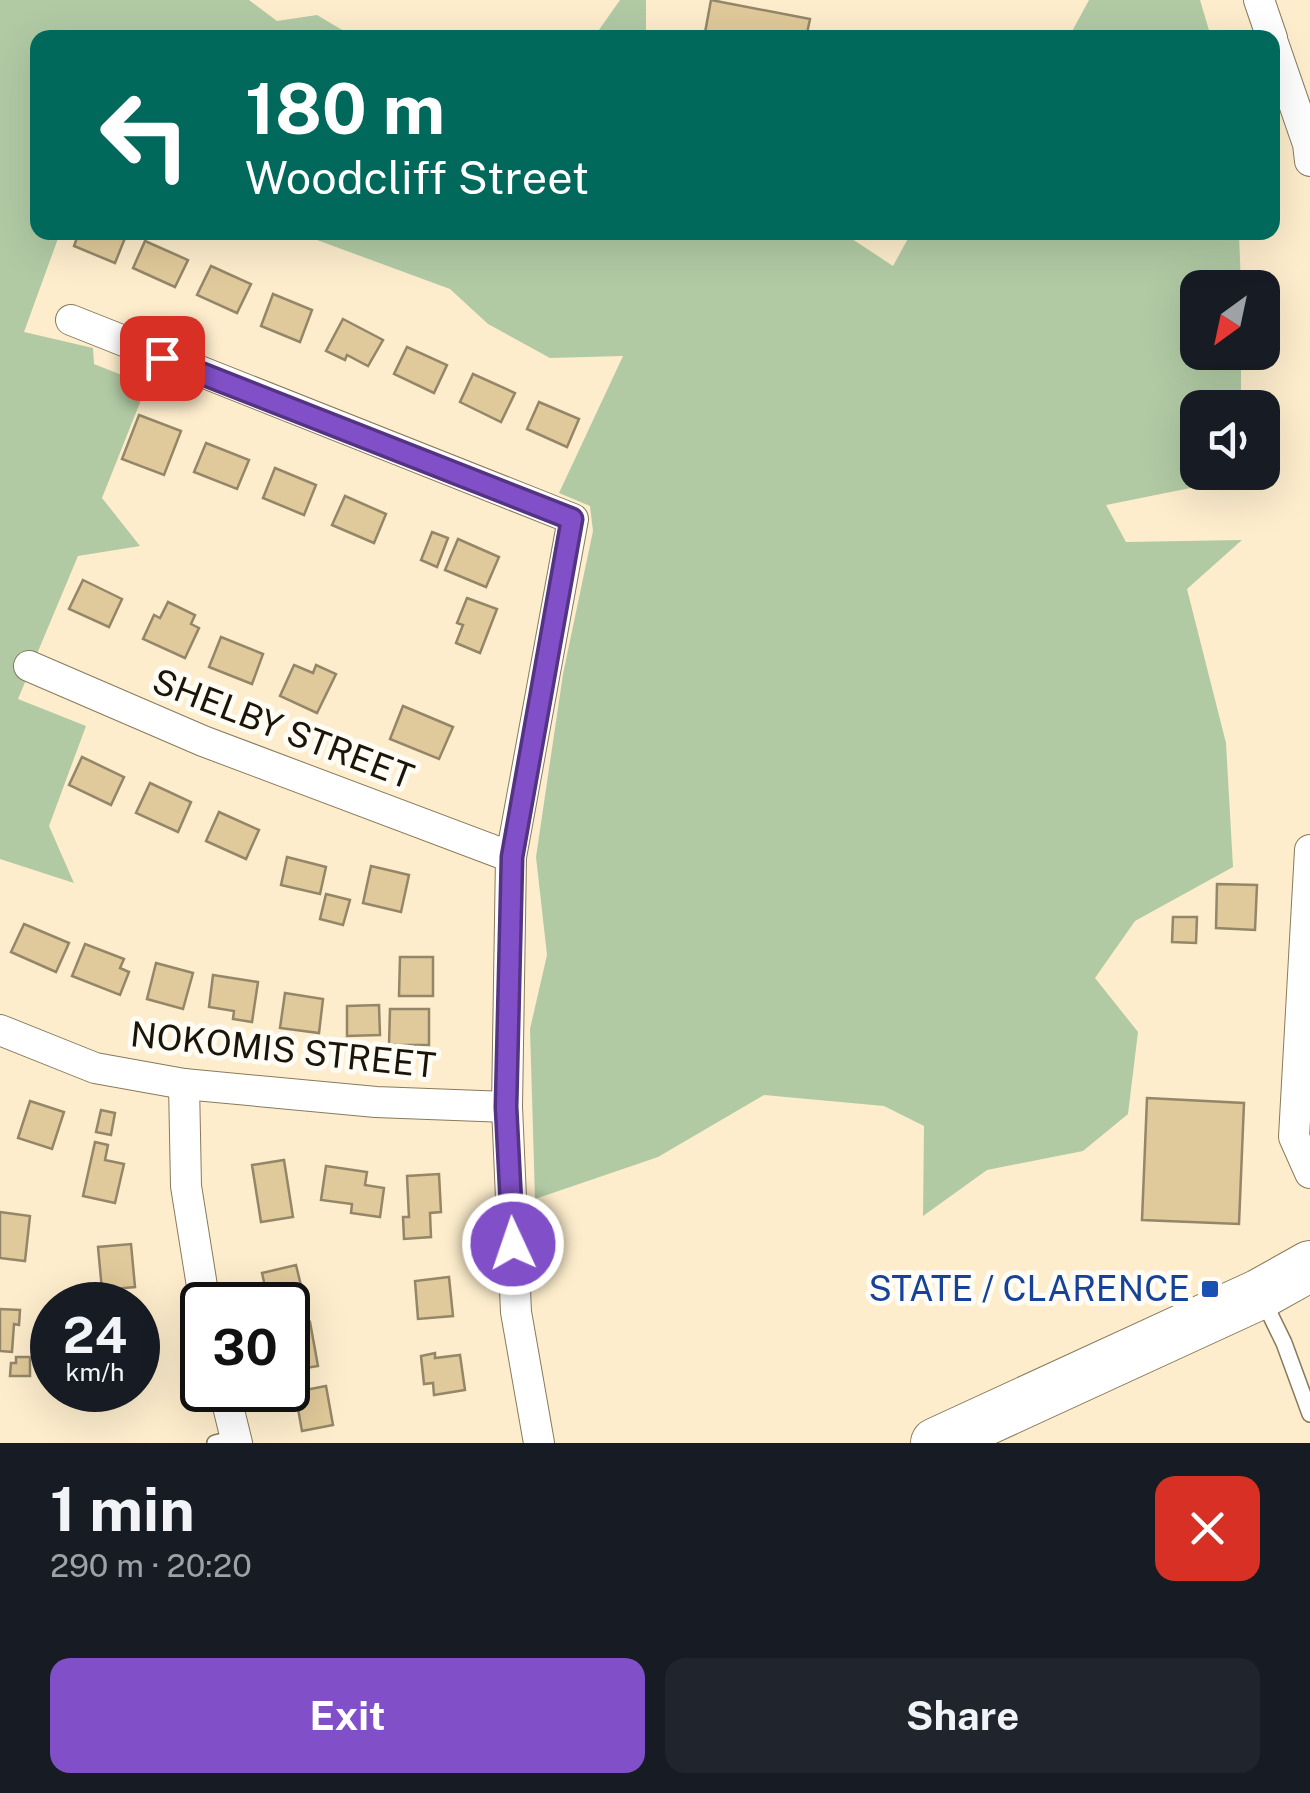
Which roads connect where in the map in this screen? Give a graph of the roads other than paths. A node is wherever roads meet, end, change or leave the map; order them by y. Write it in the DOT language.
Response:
graph roads {
  1 [pos="1259,0"];
  2 [pos="1269,30"];
  3 [pos="1280,62"];
  4 [pos="1310,161"];
  5 [pos="71,320"];
  6 [pos="30,666"];
  7 [pos="1310,850"];
  8 [pos="512,857"];
  9 [pos="0,1030"];
  10 [pos="184,1084"];
  11 [pos="506,1107"];
  12 [pos="1310,1173"];
  13 [pos="1310,1266"];
  14 [pos="201,1282"];
  15 [pos="1260,1294"];
  16 [pos="226,1412"];
  17 [pos="1310,1414"];
  18 [pos="964,1438"];
  19 [pos="229,1442"];
  20 [pos="538,1443"];
  1 -- 2 [label="street"];
  3 -- 4 [label="street"];
  5 -- 8 [label="street"];
  6 -- 8 [label="street, SHELBY STREET"];
  7 -- 12 [label="street"];
  8 -- 11 [label="street"];
  9 -- 10 [label="street, NOKOMIS STREET"];
  10 -- 11 [label="street, NOKOMIS STREET"];
  10 -- 14 [label="street"];
  11 -- 20 [label="street"];
  13 -- 15 [label="main road"];
  15 -- 17 [label="lane"];
  15 -- 18 [label="main road"];
  16 -- 19 [label="street"];
}
